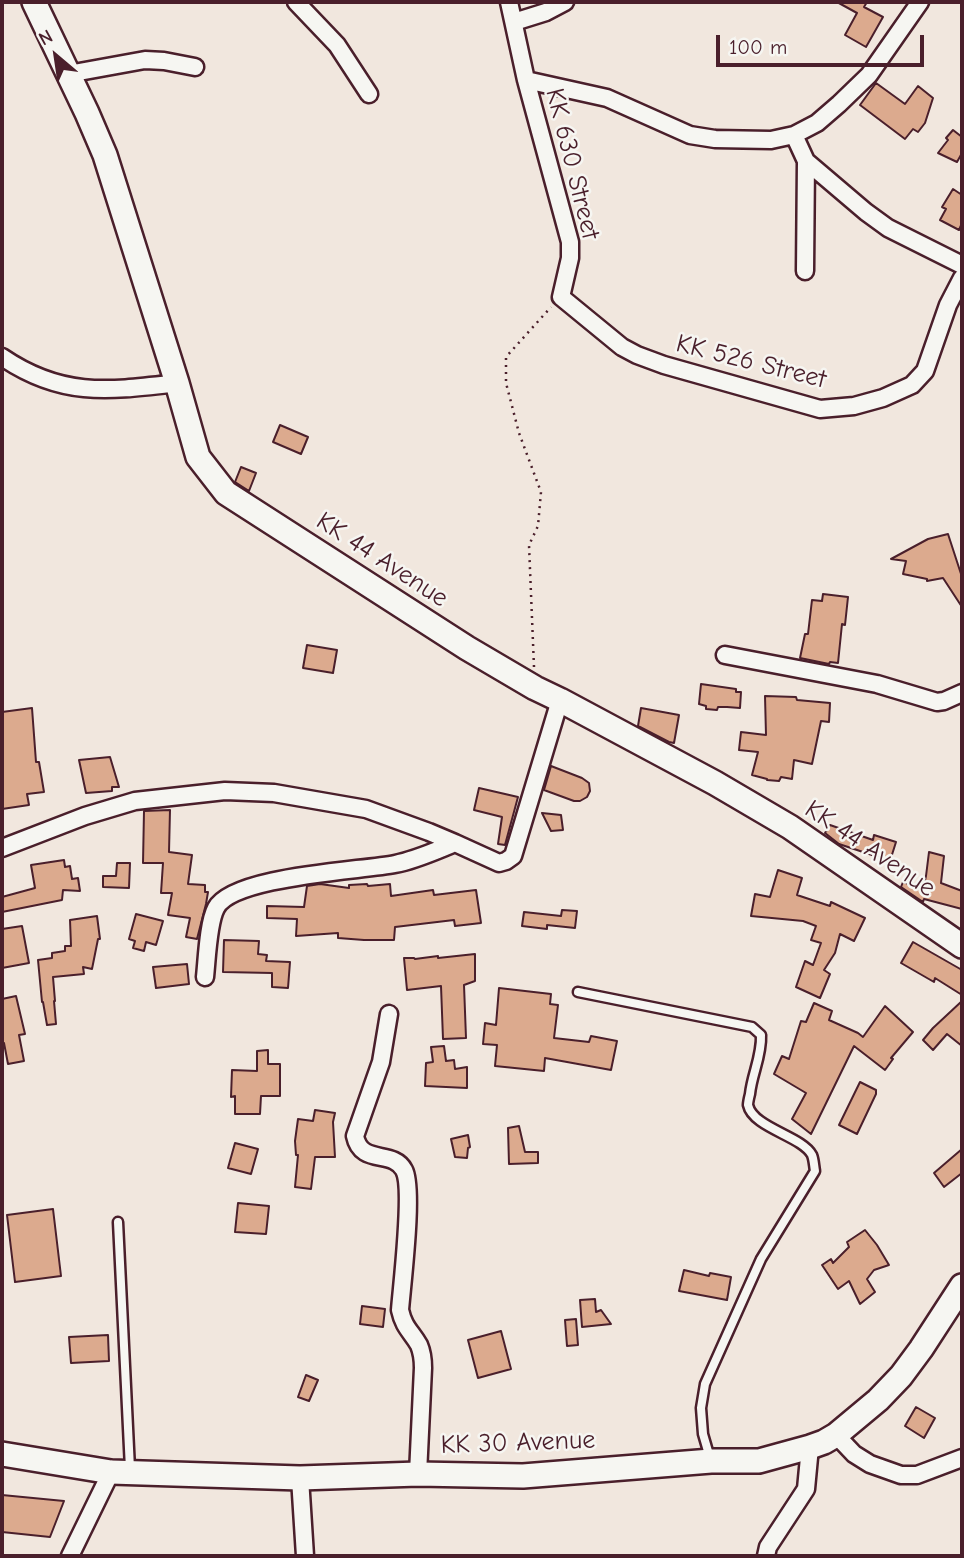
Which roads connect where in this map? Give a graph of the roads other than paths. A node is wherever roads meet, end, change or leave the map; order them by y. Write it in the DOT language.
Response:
graph roads {
  1 [pos="34,2"];
  2 [pos="296,2"];
  3 [pos="509,2"];
  4 [pos="565,2"];
  5 [pos="920,2"];
  6 [pos="514,22"];
  7 [pos="195,67"];
  8 [pos="68,74"];
  9 [pos="526,80"];
  10 [pos="369,94"];
  11 [pos="794,135"];
  12 [pos="806,161"];
  13 [pos="962,265"];
  14 [pos="805,271"];
  15 [pos="962,278"];
  16 [pos="561,297"];
  17 [pos="2,357"];
  18 [pos="177,383"];
  19 [pos="726,655"];
  20 [pos="962,692"];
  21 [pos="560,700"];
  22 [pos="456,844"];
  23 [pos="2,848"];
  24 [pos="962,946"];
  25 [pos="205,977"];
  26 [pos="578,992"];
  27 [pos="389,1014"];
  28 [pos="118,1222"];
  29 [pos="962,1286"];
  30 [pos="836,1435"];
  31 [pos="810,1447"];
  32 [pos="2,1454"];
  33 [pos="962,1458"];
  34 [pos="711,1461"];
  35 [pos="120,1472"];
  36 [pos="418,1474"];
  37 [pos="300,1478"];
  38 [pos="70,1556"];
  39 [pos="305,1556"];
  40 [pos="765,1556"];
  1 -- 8 [label="main road, KK 44 Avenue"];
  2 -- 10 [label="street"];
  3 -- 6 [label="street, KK 630 Street"];
  4 -- 6 [label="street"];
  5 -- 11 [label="street"];
  6 -- 9 [label="street, KK 630 Street"];
  7 -- 8 [label="street"];
  8 -- 18 [label="main road, KK 44 Avenue"];
  9 -- 11 [label="street"];
  9 -- 16 [label="street, KK 630 Street"];
  11 -- 12 [label="street"];
  12 -- 13 [label="street"];
  12 -- 14 [label="street"];
  15 -- 16 [label="street, KK 526 Street"];
  17 -- 18 [label="street"];
  18 -- 21 [label="main road, KK 44 Avenue"];
  19 -- 20 [label="street"];
  21 -- 22 [label="street"];
  21 -- 24 [label="main road, KK 44 Avenue"];
  22 -- 23 [label="street"];
  22 -- 25 [label="street"];
  26 -- 34 [label="lane"];
  27 -- 36 [label="street"];
  28 -- 35 [label="lane"];
  29 -- 30 [label="main road, KK 30 Avenue"];
  30 -- 31 [label="main road, KK 30 Avenue"];
  30 -- 33 [label="street"];
  31 -- 34 [label="main road, KK 30 Avenue"];
  31 -- 40 [label="street"];
  32 -- 35 [label="main road, KK 30 Avenue"];
  34 -- 36 [label="main road, KK 30 Avenue"];
  35 -- 37 [label="main road, KK 30 Avenue"];
  35 -- 38 [label="street"];
  36 -- 37 [label="main road, KK 30 Avenue"];
  37 -- 39 [label="street"];
}
